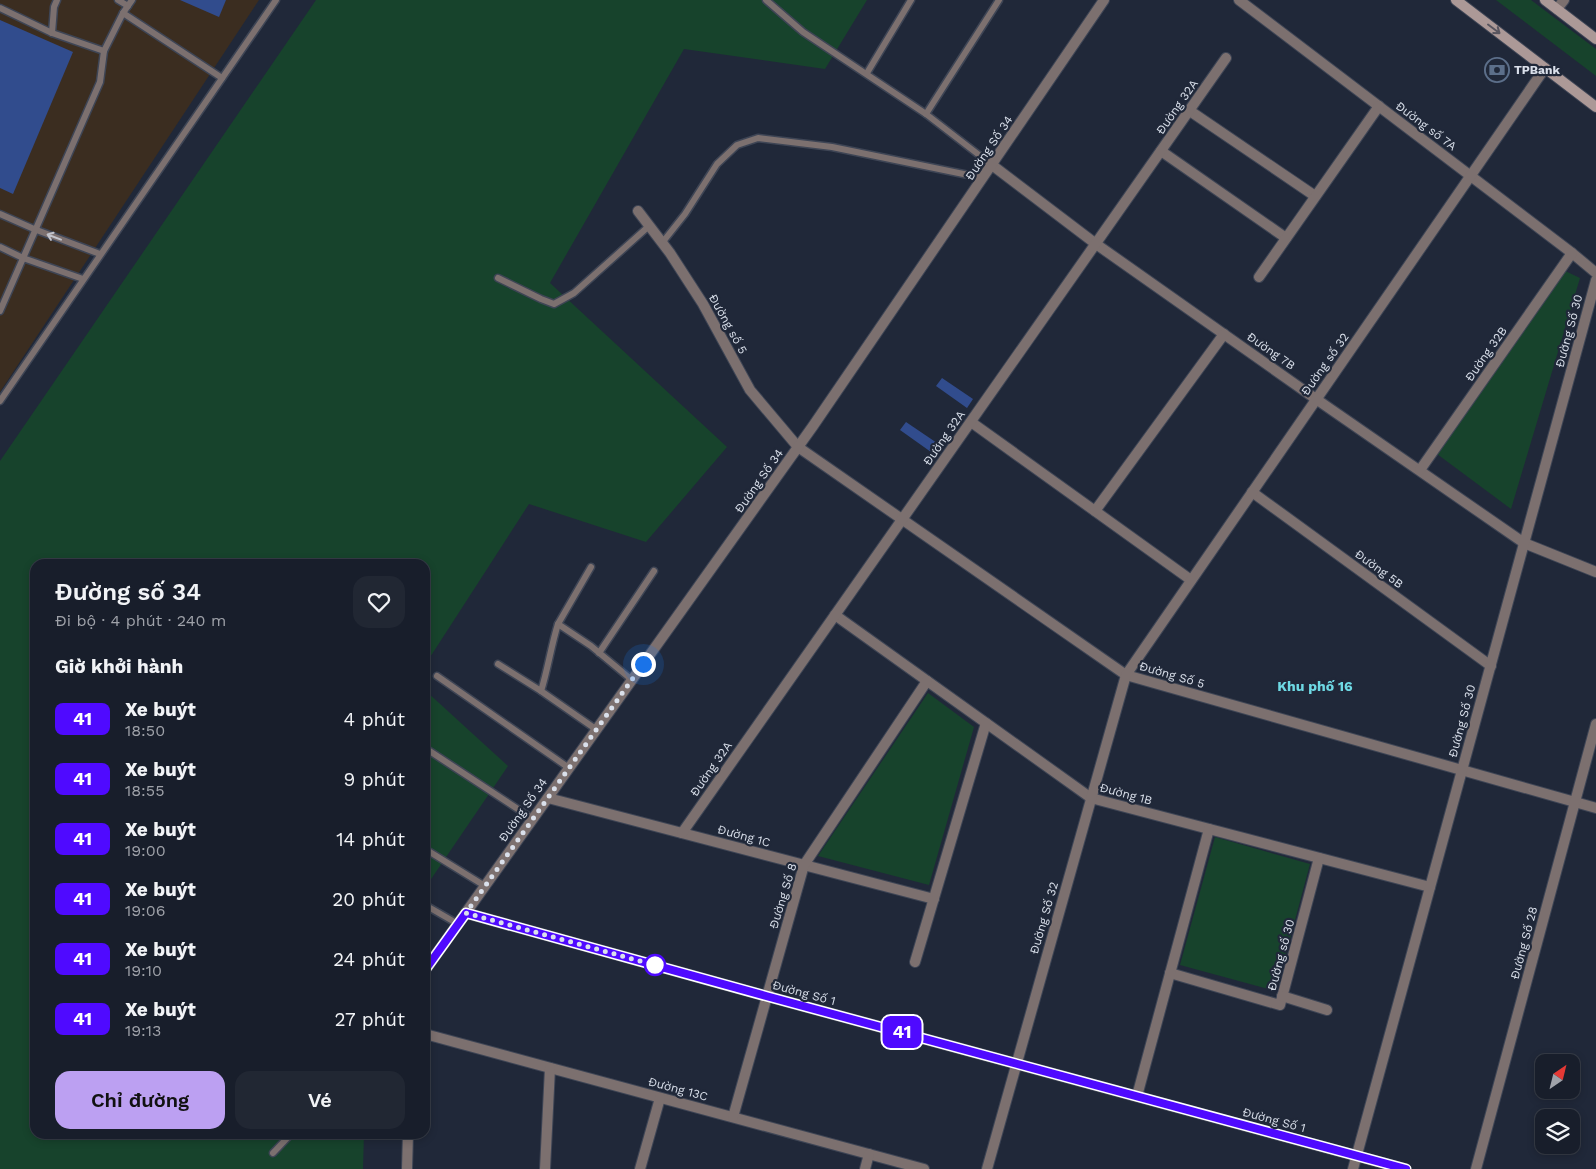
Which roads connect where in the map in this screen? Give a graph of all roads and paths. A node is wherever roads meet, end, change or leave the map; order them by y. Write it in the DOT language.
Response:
graph roads {
  1 [pos="57,0"];
  2 [pos="118,0"];
  3 [pos="276,0"];
  4 [pos="766,0"];
  5 [pos="911,0"];
  6 [pos="999,0"];
  7 [pos="1104,0"];
  8 [pos="1239,0"];
  9 [pos="1456,0"];
  10 [pos="1545,0"];
  11 [pos="1564,0"];
  12 [pos="130,3"];
  13 [pos="0,8"];
  14 [pos="1557,9"];
  15 [pos="123,13"];
  16 [pos="52,32"];
  17 [pos="1596,39"];
  18 [pos="104,51"];
  19 [pos="1226,58"];
  20 [pos="1545,68"];
  21 [pos="867,73"];
  22 [pos="222,78"];
  23 [pos="1379,106"];
  24 [pos="1596,106"];
  25 [pos="1190,111"];
  26 [pos="926,114"];
  27 [pos="1161,152"];
  28 [pos="992,165"];
  29 [pos="1471,175"];
  30 [pos="983,178"];
  31 [pos="1315,196"];
  32 [pos="638,211"];
  33 [pos="0,214"];
  34 [pos="649,226"];
  35 [pos="34,230"];
  36 [pos="1286,238"];
  37 [pos="662,243"];
  38 [pos="1096,244"];
  39 [pos="0,247"];
  40 [pos="1572,253"];
  41 [pos="100,254"];
  42 [pos="23,258"];
  43 [pos="1596,273"];
  44 [pos="1259,277"];
  45 [pos="498,278"];
  46 [pos="83,279"];
  47 [pos="1596,280"];
  48 [pos="0,311"];
  49 [pos="1224,334"];
  50 [pos="1316,399"];
  51 [pos="0,400"];
  52 [pos="971,422"];
  53 [pos="798,447"];
  54 [pos="1420,470"];
  55 [pos="1252,492"];
  56 [pos="1095,511"];
  57 [pos="902,520"];
  58 [pos="1524,543"];
  59 [pos="590,567"];
  60 [pos="654,571"];
  61 [pos="1596,572"];
  62 [pos="1191,580"];
  63 [pos="835,615"];
  64 [pos="558,624"];
  65 [pos="599,653"];
  66 [pos="498,664"];
  67 [pos="1491,666"];
  68 [pos="1126,675"];
  69 [pos="437,676"];
  70 [pos="632,680"];
  71 [pos="927,681"];
  72 [pos="541,691"];
  73 [pos="986,723"];
  74 [pos="1596,724"];
  75 [pos="596,730"];
  76 [pos="430,751"];
  77 [pos="569,768"];
  78 [pos="1462,770"];
  79 [pos="548,798"];
  80 [pos="1091,798"];
  81 [pos="1575,802"];
  82 [pos="1596,808"];
  83 [pos="533,819"];
  84 [pos="1209,829"];
  85 [pos="682,833"];
  86 [pos="430,851"];
  87 [pos="1318,858"];
  88 [pos="804,865"];
  89 [pos="485,886"];
  90 [pos="1430,887"];
  91 [pos="934,899"];
  92 [pos="430,908"];
  93 [pos="466,913"];
  94 [pos="458,924"];
  95 [pos="915,962"];
  96 [pos="430,963"];
  97 [pos="1170,973"];
  98 [pos="766,996"];
  99 [pos="1282,996"];
  100 [pos="1327,1010"];
  101 [pos="430,1035"];
  102 [pos="1016,1063"];
  103 [pos="550,1068"];
  104 [pos="1137,1096"];
  105 [pos="660,1098"];
  106 [pos="733,1117"];
  107 [pos="286,1139"];
  108 [pos="408,1139"];
  109 [pos="273,1153"];
  110 [pos="869,1154"];
  111 [pos="1356,1156"];
  112 [pos="406,1169"];
  113 [pos="544,1169"];
  114 [pos="640,1169"];
  115 [pos="865,1169"];
  116 [pos="924,1169"];
  117 [pos="987,1169"];
  118 [pos="1353,1169"];
  119 [pos="1405,1169"];
  120 [pos="1476,1169"];
  1 -- 16 [label="lane"];
  2 -- 12 [label="lane"];
  3 -- 22 [label="lane"];
  4 -- 21 [label="lane"];
  5 -- 21 [label="lane"];
  6 -- 26 [label="lane"];
  7 -- 28 [label="street, Đường Số 34"];
  8 -- 23 [label="street, Đường số 7A"];
  9 -- 20 [label="main road, one-way"];
  10 -- 14 [label="main road"];
  11 -- 14 [label="street"];
  12 -- 15 [label="lane"];
  13 -- 16 [label="lane"];
  14 -- 17 [label="main road"];
  15 -- 18 [label="lane"];
  15 -- 22 [label="lane"];
  16 -- 18 [label="lane"];
  18 -- 35 [label="lane"];
  19 -- 25 [label="street, Đường 32A"];
  20 -- 24 [label="main road"];
  20 -- 29 [label="street, Đường số 32"];
  21 -- 26 [label="lane"];
  22 -- 41 [label="lane"];
  23 -- 29 [label="street, Đường số 7A"];
  23 -- 31 [label="street"];
  25 -- 27 [label="street, Đường 32A"];
  25 -- 31 [label="street"];
  26 -- 28 [label="lane"];
  27 -- 36 [label="street"];
  27 -- 38 [label="street, Đường 32A"];
  28 -- 30 [label="street, Đường Số 34"];
  28 -- 38 [label="street, Đường 7B"];
  29 -- 40 [label="street, Đường số 7A"];
  29 -- 50 [label="street, Đường số 32"];
  30 -- 37 [label="lane"];
  30 -- 53 [label="street, Đường Số 34"];
  31 -- 36 [label="street"];
  32 -- 34 [label="street, Đường số 5"];
  33 -- 35 [label="lane"];
  34 -- 37 [label="street, Đường số 5"];
  34 -- 45 [label="lane"];
  41 -- 35 [label="lane, one-way"];
  35 -- 42 [label="lane"];
  36 -- 44 [label="street"];
  37 -- 53 [label="street, Đường số 5"];
  38 -- 49 [label="street, Đường 7B"];
  38 -- 52 [label="street, Đường 32A"];
  39 -- 42 [label="lane"];
  40 -- 43 [label="street, Đường số 7A"];
  40 -- 54 [label="street, Đường 32B"];
  41 -- 46 [label="lane"];
  42 -- 46 [label="lane"];
  42 -- 48 [label="lane"];
  46 -- 51 [label="lane"];
  47 -- 58 [label="street, Đường Số 30"];
  49 -- 50 [label="street, Đường 7B"];
  49 -- 56 [label="street"];
  50 -- 54 [label="street, Đường 7B"];
  50 -- 55 [label="street, Đường số 32"];
  52 -- 56 [label="street"];
  52 -- 57 [label="street, Đường 32A"];
  53 -- 57 [label="street, Đường Số 5"];
  53 -- 70 [label="street, Đường Số 34"];
  54 -- 58 [label="street, Đường 7B"];
  55 -- 62 [label="street, Đường số 32"];
  55 -- 67 [label="street, Đường 5B"];
  56 -- 62 [label="street"];
  57 -- 63 [label="street, Đường 32A"];
  57 -- 68 [label="street, Đường Số 5"];
  58 -- 61 [label="street, Đường 7B"];
  58 -- 67 [label="street, Đường Số 30"];
  59 -- 64 [label="lane"];
  60 -- 65 [label="lane"];
  62 -- 68 [label="street, Đường số 32"];
  63 -- 71 [label="street, Đường 1B"];
  63 -- 85 [label="street, Đường 32A"];
  64 -- 65 [label="lane"];
  64 -- 72 [label="lane"];
  65 -- 70 [label="lane"];
  66 -- 72 [label="lane"];
  67 -- 78 [label="street, Đường Số 30"];
  68 -- 78 [label="street, Đường Số 5"];
  68 -- 80 [label="street, Đường Số 32"];
  69 -- 77 [label="lane"];
  70 -- 75 [label="street, Đường Số 34"];
  71 -- 73 [label="street, Đường 1B"];
  71 -- 88 [label="street, Đường Số 8"];
  72 -- 75 [label="lane"];
  73 -- 80 [label="street, Đường 1B"];
  73 -- 91 [label="street"];
  74 -- 81 [label="street, Đường Số 28"];
  75 -- 77 [label="street, Đường Số 34"];
  76 -- 83 [label="lane"];
  77 -- 79 [label="street, Đường Số 34"];
  78 -- 81 [label="street, Đường Số 5"];
  78 -- 90 [label="street, Đường Số 30"];
  79 -- 83 [label="street, Đường Số 34"];
  79 -- 85 [label="street, Đường 1C"];
  80 -- 84 [label="street, Đường 1B"];
  80 -- 102 [label="street, Đường Số 32"];
  81 -- 82 [label="street, Đường Số 5"];
  81 -- 120 [label="street, Đường Số 28"];
  83 -- 89 [label="street, Đường Số 34"];
  84 -- 87 [label="street, Đường 1B"];
  84 -- 97 [label="street"];
  85 -- 88 [label="street, Đường 1C"];
  86 -- 89 [label="lane"];
  87 -- 90 [label="street, Đường 1B"];
  87 -- 99 [label="street, Đường số 30"];
  88 -- 91 [label="street, Đường 1C"];
  88 -- 98 [label="street, Đường Số 8"];
  89 -- 93 [label="street, Đường Số 34"];
  90 -- 111 [label="street, Đường Số 30"];
  91 -- 95 [label="street"];
  92 -- 94 [label="lane"];
  93 -- 94 [label="street, Đường Số 34"];
  93 -- 98 [label="street, Đường Số 1"];
  94 -- 96 [label="street, Đường Số 34"];
  97 -- 99 [label="street, Đường số 30"];
  97 -- 104 [label="street"];
  98 -- 102 [label="street, Đường Số 1"];
  98 -- 106 [label="street, Đường Số 8"];
  99 -- 100 [label="street"];
  101 -- 103 [label="street, Đường 13C"];
  102 -- 104 [label="street, Đường Số 1"];
  102 -- 117 [label="street, Đường Số 32"];
  103 -- 105 [label="street, Đường 13C"];
  103 -- 113 [label="street"];
  104 -- 111 [label="street, Đường Số 1"];
  105 -- 106 [label="street, Đường 13C"];
  105 -- 114 [label="street"];
  106 -- 110 [label="street, Đường 13C"];
  107 -- 109 [label="lane"];
  108 -- 112 [label="street"];
  110 -- 115 [label="street"];
  110 -- 116 [label="street, Đường 13C"];
  111 -- 118 [label="street, Đường Số 30"];
  111 -- 119 [label="street, Đường Số 1"];
}
